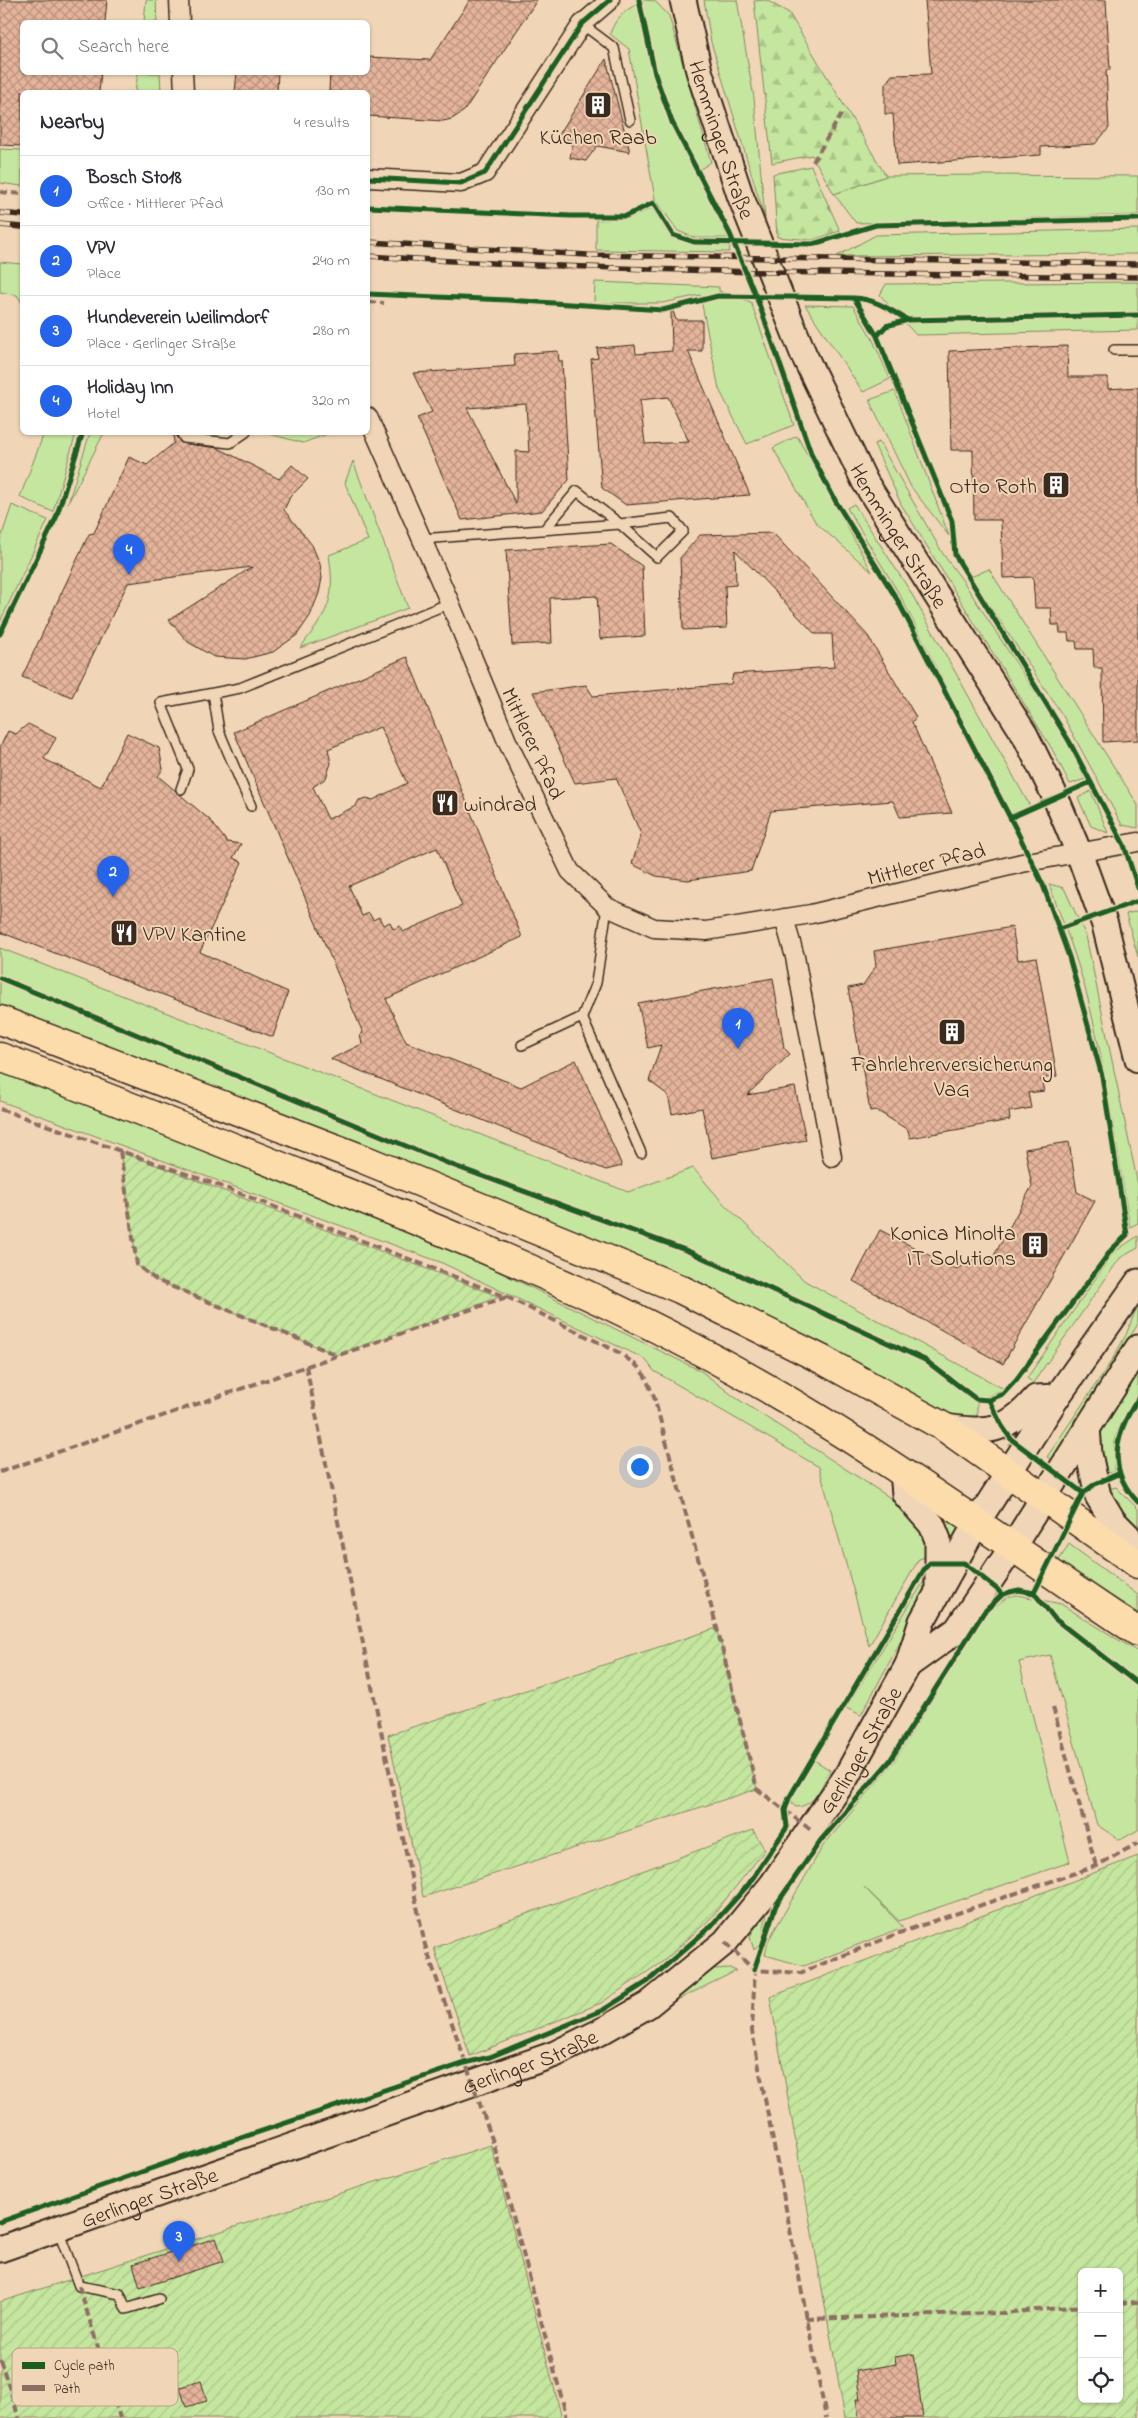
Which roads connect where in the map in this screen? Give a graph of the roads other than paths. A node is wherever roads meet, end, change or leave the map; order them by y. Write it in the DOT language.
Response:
graph roads {
  1 [pos="179,0"];
  2 [pos="610,0"];
  3 [pos="683,0"];
  4 [pos="180,20"];
  5 [pos="582,24"];
  6 [pos="183,75"];
  7 [pos="184,90"];
  8 [pos="630,120"];
  9 [pos="370,178"];
  10 [pos="1114,350"];
  11 [pos="1138,350"];
  12 [pos="370,422"];
  13 [pos="182,435"];
  14 [pos="242,435"];
  15 [pos="620,524"];
  16 [pos="544,530"];
  17 [pos="421,539"];
  18 [pos="450,603"];
  19 [pos="213,693"];
  20 [pos="181,789"];
  21 [pos="252,806"];
  22 [pos="1138,842"];
  23 [pos="1079,853"];
  24 [pos="608,907"];
  25 [pos="784,918"];
  26 [pos="582,1017"];
  27 [pos="0,1020"];
  28 [pos="522,1045"];
  29 [pos="0,1057"];
  30 [pos="1138,1059"];
  31 [pos="641,1153"];
  32 [pos="832,1157"];
  33 [pos="1138,1282"];
  34 [pos="1138,1348"];
  35 [pos="1057,1398"];
  36 [pos="1087,1426"];
  37 [pos="944,1427"];
  38 [pos="903,1472"];
  39 [pos="1008,1472"];
  40 [pos="1043,1496"];
  41 [pos="978,1522"];
  42 [pos="1013,1546"];
  43 [pos="1136,1563"];
  44 [pos="938,1592"];
  45 [pos="1138,1632"];
  46 [pos="908,1665"];
  47 [pos="57,2227"];
  48 [pos="0,2249"];
  49 [pos="159,2300"];
  1 -- 4 [label="street"];
  2 -- 5 [label="street"];
  3 -- 23 [label="main road, Hemminger Straße"];
  5 -- 8 [label="lane"];
  5 -- 9 [label="street"];
  6 -- 7 [label="street"];
  10 -- 11 [label="lane"];
  12 -- 17 [label="street, Mittlerer Pfad"];
  13 -- 14 [label="lane"];
  15 -- 15 [label="lane"];
  15 -- 16 [label="lane"];
  15 -- 16 [label="lane"];
  16 -- 17 [label="lane"];
  17 -- 18 [label="street, Mittlerer Pfad"];
  18 -- 19 [label="lane"];
  18 -- 24 [label="street, Mittlerer Pfad"];
  19 -- 20 [label="lane"];
  19 -- 21 [label="lane"];
  22 -- 23 [label="street, Mittlerer Pfad"];
  23 -- 25 [label="street, Mittlerer Pfad"];
  23 -- 30 [label="main road, Hemminger Straße"];
  24 -- 25 [label="street, Mittlerer Pfad"];
  24 -- 26 [label="lane"];
  25 -- 32 [label="street"];
  26 -- 28 [label="lane"];
  26 -- 31 [label="lane"];
  27 -- 37 [label="main road"];
  29 -- 38 [label="main road"];
  33 -- 35 [label="main road, Gerlinger Straße"];
  34 -- 36 [label="main road, Gerlinger Straße"];
  35 -- 37 [label="main road"];
  35 -- 39 [label="main road, Gerlinger Straße"];
  36 -- 40 [label="main road, Gerlinger Straße"];
  36 -- 43 [label="main road"];
  37 -- 39 [label="main road"];
  38 -- 41 [label="main road"];
  38 -- 44 [label="main road"];
  39 -- 40 [label="main road"];
  39 -- 41 [label="main road, Gerlinger Straße"];
  40 -- 42 [label="main road, Gerlinger Straße"];
  40 -- 43 [label="main road"];
  41 -- 42 [label="main road"];
  41 -- 44 [label="main road, Gerlinger Straße"];
  42 -- 45 [label="main road"];
  42 -- 46 [label="main road, Gerlinger Straße"];
  44 -- 46 [label="main road, Gerlinger Straße"];
  46 -- 47 [label="main road, Gerlinger Straße"];
  47 -- 48 [label="main road, Gerlinger Straße"];
  47 -- 49 [label="lane"];
}
